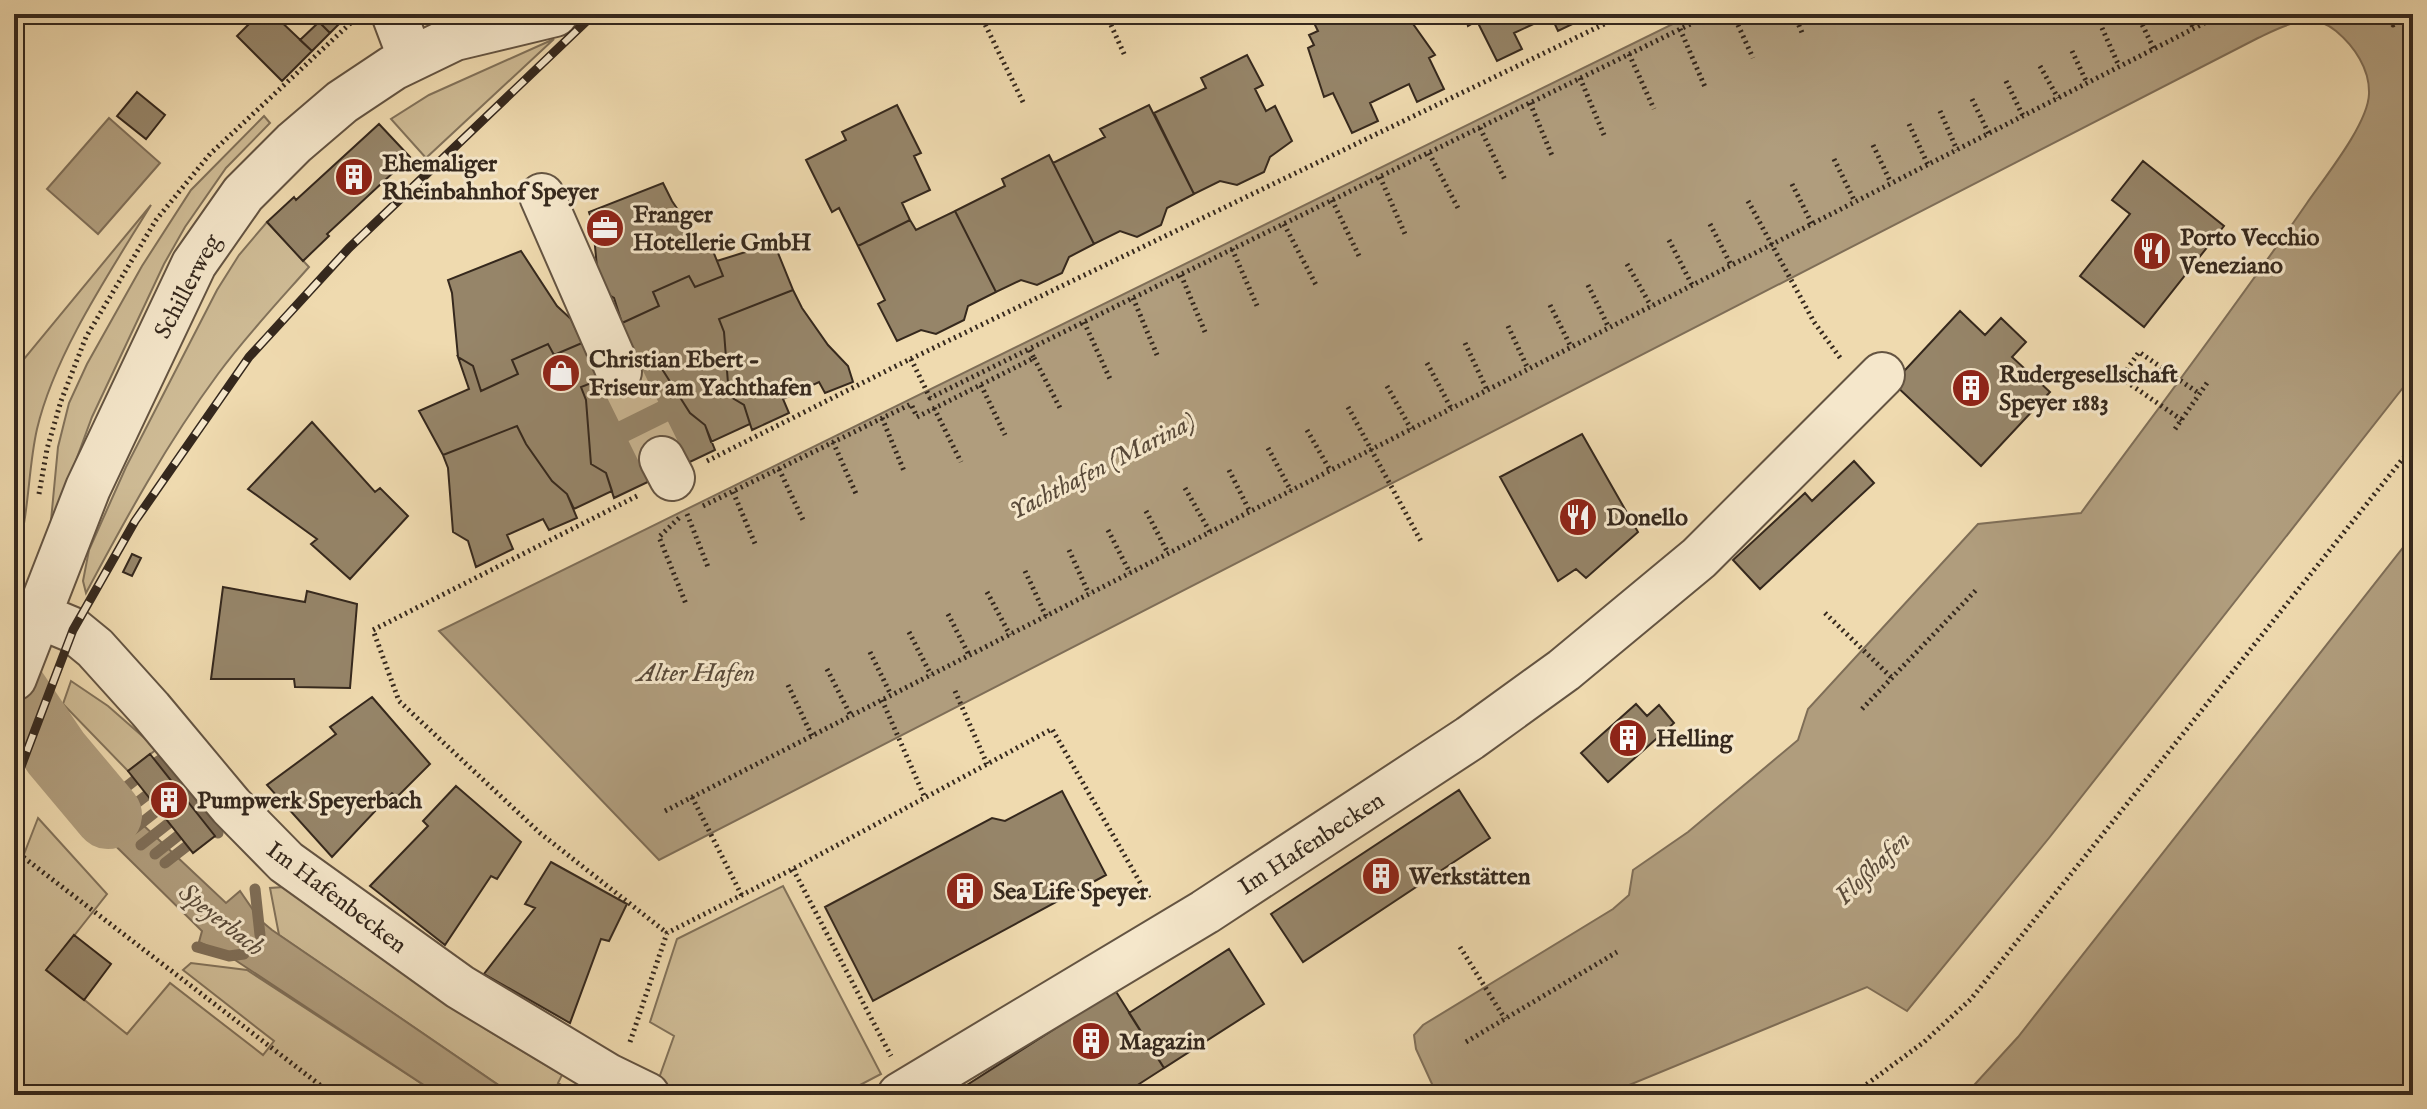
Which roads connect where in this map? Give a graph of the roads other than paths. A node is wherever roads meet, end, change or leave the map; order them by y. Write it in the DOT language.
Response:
graph roads {
  1 [pos="394,14"];
  2 [pos="555,14"];
  3 [pos="449,26"];
  4 [pos="411,59"];
  5 [pos="542,196"];
  6 [pos="619,372"];
  7 [pos="1882,375"];
  8 [pos="26,645"];
  9 [pos="632,1088"];
  10 [pos="904,1092"];
  1 -- 4 [label="street"];
  2 -- 3 [label="street, Schillerweg"];
  3 -- 4 [label="street, Schillerweg"];
  4 -- 8 [label="street, Schillerweg"];
  5 -- 6 [label="street"];
  7 -- 10 [label="street, Im Hafenbecken"];
  8 -- 9 [label="street, Im Hafenbecken"];
}
